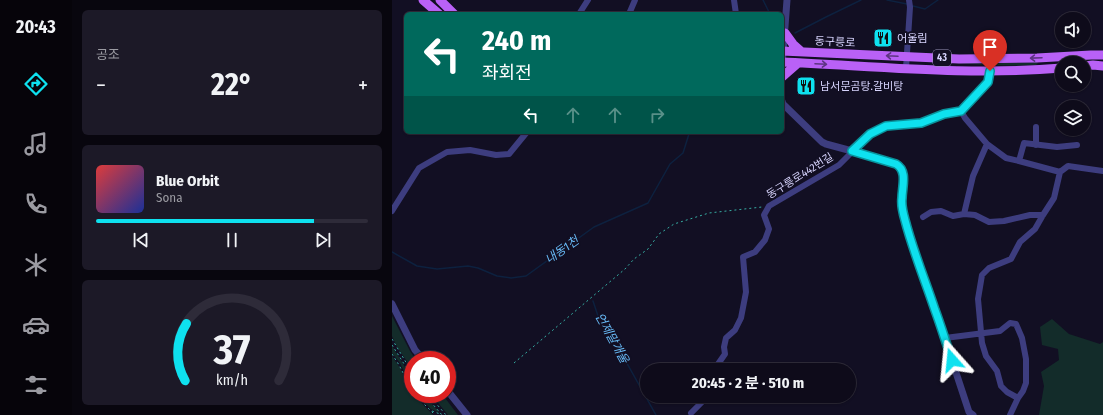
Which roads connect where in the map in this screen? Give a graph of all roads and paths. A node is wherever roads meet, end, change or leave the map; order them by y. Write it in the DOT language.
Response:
graph roads {
  1 [pos="423,0"];
  2 [pos="440,0"];
  3 [pos="588,0"];
  4 [pos="635,0"];
  5 [pos="734,0"];
  6 [pos="787,0"];
  7 [pos="909,3"];
  8 [pos="437,12"];
  9 [pos="452,12"];
  10 [pos="580,12"];
  11 [pos="630,12"];
  12 [pos="736,12"];
  13 [pos="784,35"];
  14 [pos="784,51"];
  15 [pos="802,52"];
  16 [pos="1103,55"];
  17 [pos="907,57"];
  18 [pos="784,62"];
  19 [pos="798,63"];
  20 [pos="1091,65"];
  21 [pos="1103,66"];
  22 [pos="906,68"];
  23 [pos="1055,69"];
  24 [pos="990,71"];
  25 [pos="784,75"];
  26 [pos="784,105"];
  27 [pos="961,111"];
  28 [pos="1036,127"];
  29 [pos="525,134"];
  30 [pos="987,144"];
  31 [pos="1036,145"];
  32 [pos="1077,145"];
  33 [pos="852,151"];
  34 [pos="1020,161"];
  35 [pos="1103,171"];
  36 [pos="1060,172"];
  37 [pos="769,206"];
  38 [pos="392,211"];
  39 [pos="964,214"];
  40 [pos="1043,215"];
  41 [pos="923,217"];
  42 [pos="392,304"];
  43 [pos="982,334"];
  44 [pos="945,338"];
  45 [pos="392,339"];
  46 [pos="392,345"];
  47 [pos="416,351"];
  48 [pos="392,354"];
  49 [pos="404,359"];
  50 [pos="514,363"];
  51 [pos="719,363"];
  52 [pos="404,364"];
  53 [pos="404,373"];
  54 [pos="1018,398"];
  55 [pos="456,401"];
  56 [pos="423,403"];
  57 [pos="432,403"];
  58 [pos="436,403"];
  59 [pos="701,403"];
  60 [pos="431,411"];
  61 [pos="691,413"];
  62 [pos="435,415"];
  63 [pos="442,415"];
  64 [pos="446,415"];
  65 [pos="467,415"];
  66 [pos="973,415"];
  67 [pos="1010,415"];
  1 -- 8 [label="main road"];
  2 -- 9 [label="main road"];
  3 -- 10 [label="street"];
  4 -- 11 [label="street"];
  5 -- 12 [label="street"];
  6 -- 13 [label="street"];
  7 -- 17 [label="street"];
  13 -- 15 [label="main road"];
  14 -- 15 [label="main road, 동구릉로 / 43"];
  17 -- 15 [label="main road, 동구릉로 / 43, one-way"];
  16 -- 17 [label="main road, 동구릉로 / 43, one-way"];
  17 -- 22 [label="street"];
  18 -- 19 [label="main road, 동구릉로 / 43"];
  19 -- 22 [label="main road, 동구릉로 / 43, one-way"];
  19 -- 25 [label="main road"];
  20 -- 21 [label="main road"];
  22 -- 24 [label="main road, 동구릉로 / 43"];
  23 -- 24 [label="main road, 동구릉로 / 43"];
  24 -- 27 [label="street"];
  26 -- 33 [label="street"];
  27 -- 30 [label="street"];
  27 -- 33 [label="street, 동구릉로442번길"];
  28 -- 31 [label="street"];
  29 -- 38 [label="street"];
  30 -- 34 [label="street"];
  30 -- 39 [label="street"];
  31 -- 32 [label="street"];
  31 -- 34 [label="street"];
  33 -- 37 [label="street, 동구릉로442번길"];
  33 -- 44 [label="street"];
  34 -- 36 [label="street"];
  35 -- 36 [label="street"];
  36 -- 40 [label="street"];
  37 -- 50 [label="path"];
  37 -- 51 [label="street, 동구릉로442번길"];
  39 -- 40 [label="street"];
  39 -- 41 [label="street"];
  40 -- 43 [label="street"];
  42 -- 47 [label="street"];
  43 -- 44 [label="street"];
  43 -- 54 [label="street"];
  43 -- 54 [label="street"];
  44 -- 66 [label="street"];
  45 -- 49 [label="path"];
  46 -- 52 [label="path"];
  48 -- 53 [label="path"];
  54 -- 67 [label="street"];
  55 -- 65 [label="street"];
  56 -- 60 [label="path"];
  57 -- 63 [label="path"];
  58 -- 64 [label="path"];
  59 -- 61 [label="street"];
  60 -- 62 [label="path"];
  60 -- 63 [label="path"];
}
